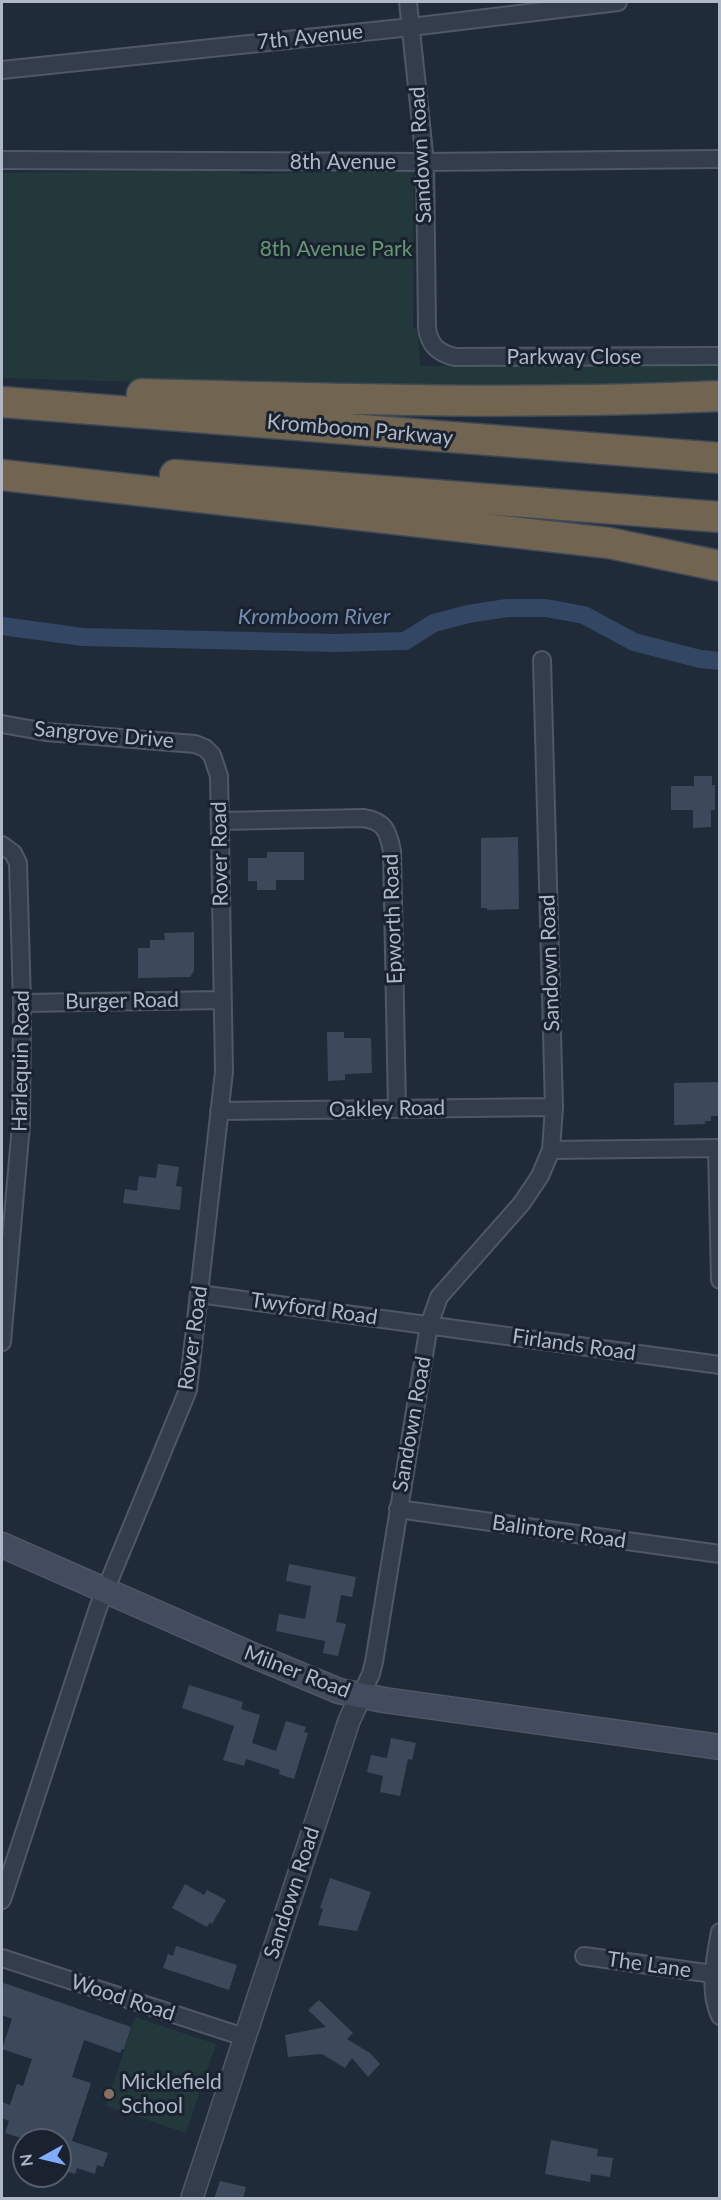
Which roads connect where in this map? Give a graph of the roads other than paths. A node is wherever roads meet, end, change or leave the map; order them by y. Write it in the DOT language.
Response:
graph roads {
  1 [pos="408,2"];
  2 [pos="618,2"];
  3 [pos="411,27"];
  4 [pos="2,70"];
  5 [pos="720,159"];
  6 [pos="2,160"];
  7 [pos="425,162"];
  8 [pos="432,345"];
  9 [pos="720,356"];
  10 [pos="2,390"];
  11 [pos="720,396"];
  12 [pos="2,402"];
  13 [pos="720,458"];
  14 [pos="2,461"];
  15 [pos="2,476"];
  16 [pos="720,517"];
  17 [pos="720,566"];
  18 [pos="542,660"];
  19 [pos="2,724"];
  20 [pos="205,748"];
  21 [pos="220,821"];
  22 [pos="7,849"];
  23 [pos="222,1000"];
  24 [pos="22,1003"];
  25 [pos="554,1107"];
  26 [pos="397,1108"];
  27 [pos="219,1111"];
  28 [pos="718,1148"];
  29 [pos="551,1150"];
  30 [pos="6,1242"];
  31 [pos="720,1280"];
  32 [pos="199,1294"];
  33 [pos="429,1325"];
  34 [pos="2,1342"];
  35 [pos="720,1365"];
  36 [pos="398,1509"];
  37 [pos="2,1545"];
  38 [pos="720,1554"];
  39 [pos="106,1590"];
  40 [pos="360,1697"];
  41 [pos="720,1747"];
  42 [pos="2,1900"];
  43 [pos="720,1932"];
  44 [pos="584,1956"];
  45 [pos="2,1958"];
  46 [pos="713,1974"];
  47 [pos="720,2016"];
  48 [pos="244,2037"];
  49 [pos="192,2199"];
  1 -- 3 [label="street, Sandown Road"];
  2 -- 3 [label="street, 7th Avenue"];
  3 -- 4 [label="street, 7th Avenue"];
  3 -- 7 [label="street, Sandown Road"];
  5 -- 7 [label="street, 8th Avenue"];
  6 -- 7 [label="street, 8th Avenue"];
  7 -- 8 [label="street, Sandown Road"];
  8 -- 9 [label="street, Parkway Close"];
  10 -- 11 [label="highway"];
  12 -- 13 [label="highway, Kromboom Parkway"];
  14 -- 16 [label="highway"];
  15 -- 17 [label="highway"];
  18 -- 25 [label="street, Sandown Road"];
  19 -- 20 [label="street, Sangrove Drive"];
  20 -- 21 [label="street, Rover Road"];
  21 -- 23 [label="street, Rover Road"];
  21 -- 26 [label="street, Epworth Road"];
  22 -- 24 [label="street, Harlequin Road"];
  23 -- 24 [label="street, Burger Road"];
  23 -- 27 [label="street, Rover Road"];
  24 -- 30 [label="street, Harlequin Road"];
  25 -- 26 [label="street, Oakley Road"];
  25 -- 29 [label="street, Sandown Road"];
  26 -- 27 [label="street, Oakley Road"];
  27 -- 32 [label="street, Rover Road"];
  28 -- 29 [label="street"];
  28 -- 31 [label="street"];
  29 -- 33 [label="street, Sandown Road"];
  30 -- 34 [label="street, Harlequin Road"];
  32 -- 33 [label="street, Twyford Road"];
  32 -- 39 [label="street, Rover Road"];
  33 -- 35 [label="street, Firlands Road"];
  33 -- 36 [label="street, Sandown Road"];
  36 -- 38 [label="street, Balintore Road"];
  36 -- 40 [label="street, Sandown Road"];
  37 -- 39 [label="main road, Milner Road"];
  39 -- 40 [label="main road, Milner Road"];
  39 -- 42 [label="street, Rover Road"];
  40 -- 41 [label="main road, Milner Road"];
  40 -- 48 [label="street, Sandown Road"];
  43 -- 46 [label="street"];
  44 -- 46 [label="street, The Lane"];
  45 -- 48 [label="street, Wood Road"];
  46 -- 47 [label="street"];
  48 -- 49 [label="street, Sandown Road"];
}
